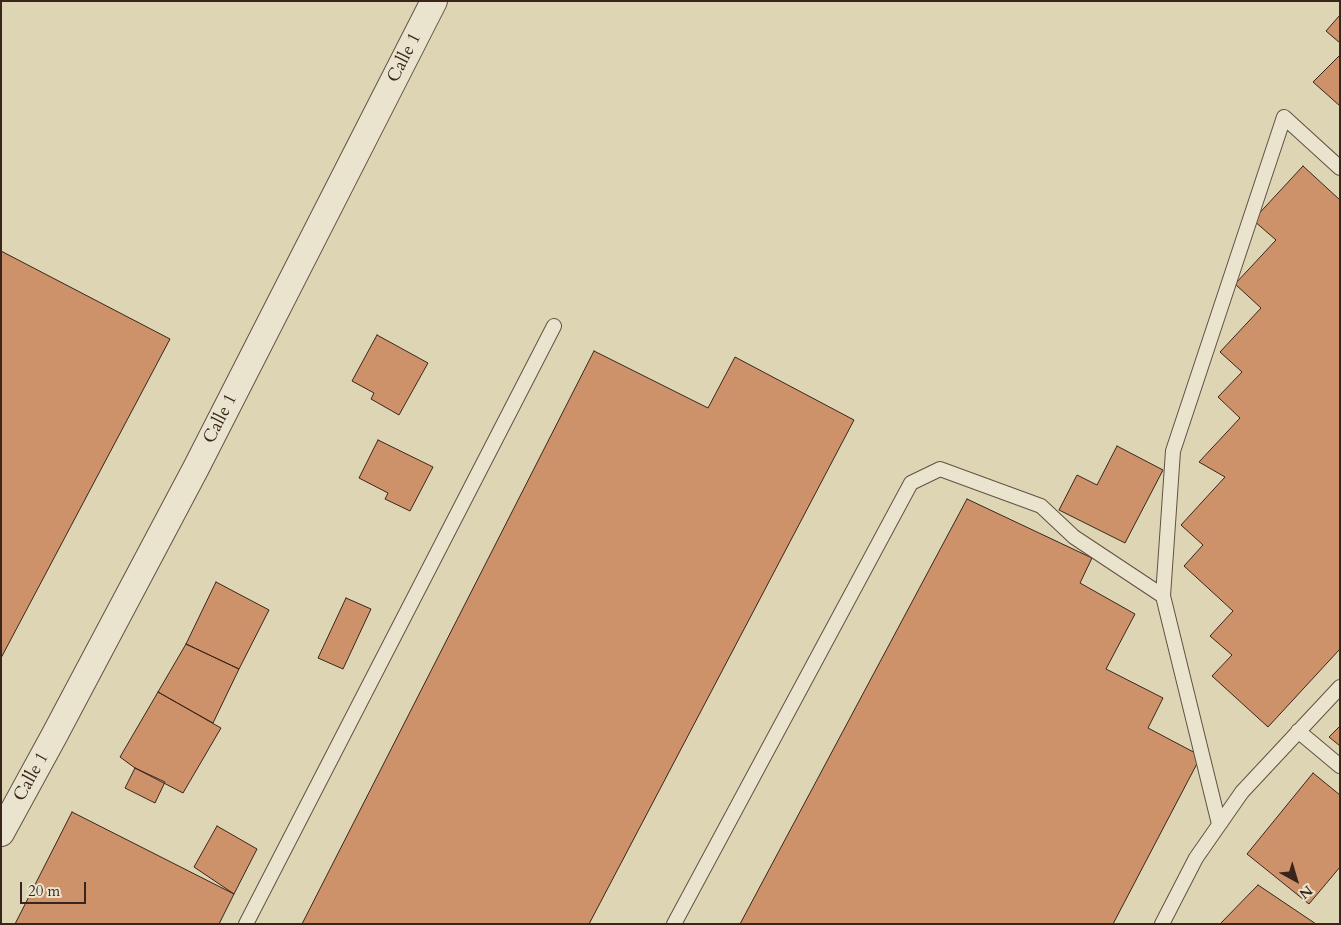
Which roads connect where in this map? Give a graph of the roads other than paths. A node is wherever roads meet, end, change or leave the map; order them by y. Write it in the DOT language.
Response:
graph roads {
  1 [pos="434,1"];
  2 [pos="1340,168"];
  3 [pos="554,326"];
  4 [pos="1163,596"];
  5 [pos="1340,687"];
  6 [pos="1298,731"];
  7 [pos="1340,766"];
  8 [pos="10,796"];
  9 [pos="1219,824"];
  10 [pos="1,833"];
  11 [pos="246,924"];
  12 [pos="674,924"];
  13 [pos="1162,924"];
  1 -- 8 [label="street, Calle 1"];
  2 -- 4 [label="lane"];
  3 -- 11 [label="lane"];
  4 -- 9 [label="lane"];
  4 -- 12 [label="lane"];
  5 -- 6 [label="lane"];
  6 -- 7 [label="lane"];
  6 -- 9 [label="lane"];
  8 -- 10 [label="street, Calle 1"];
  9 -- 13 [label="lane"];
}
